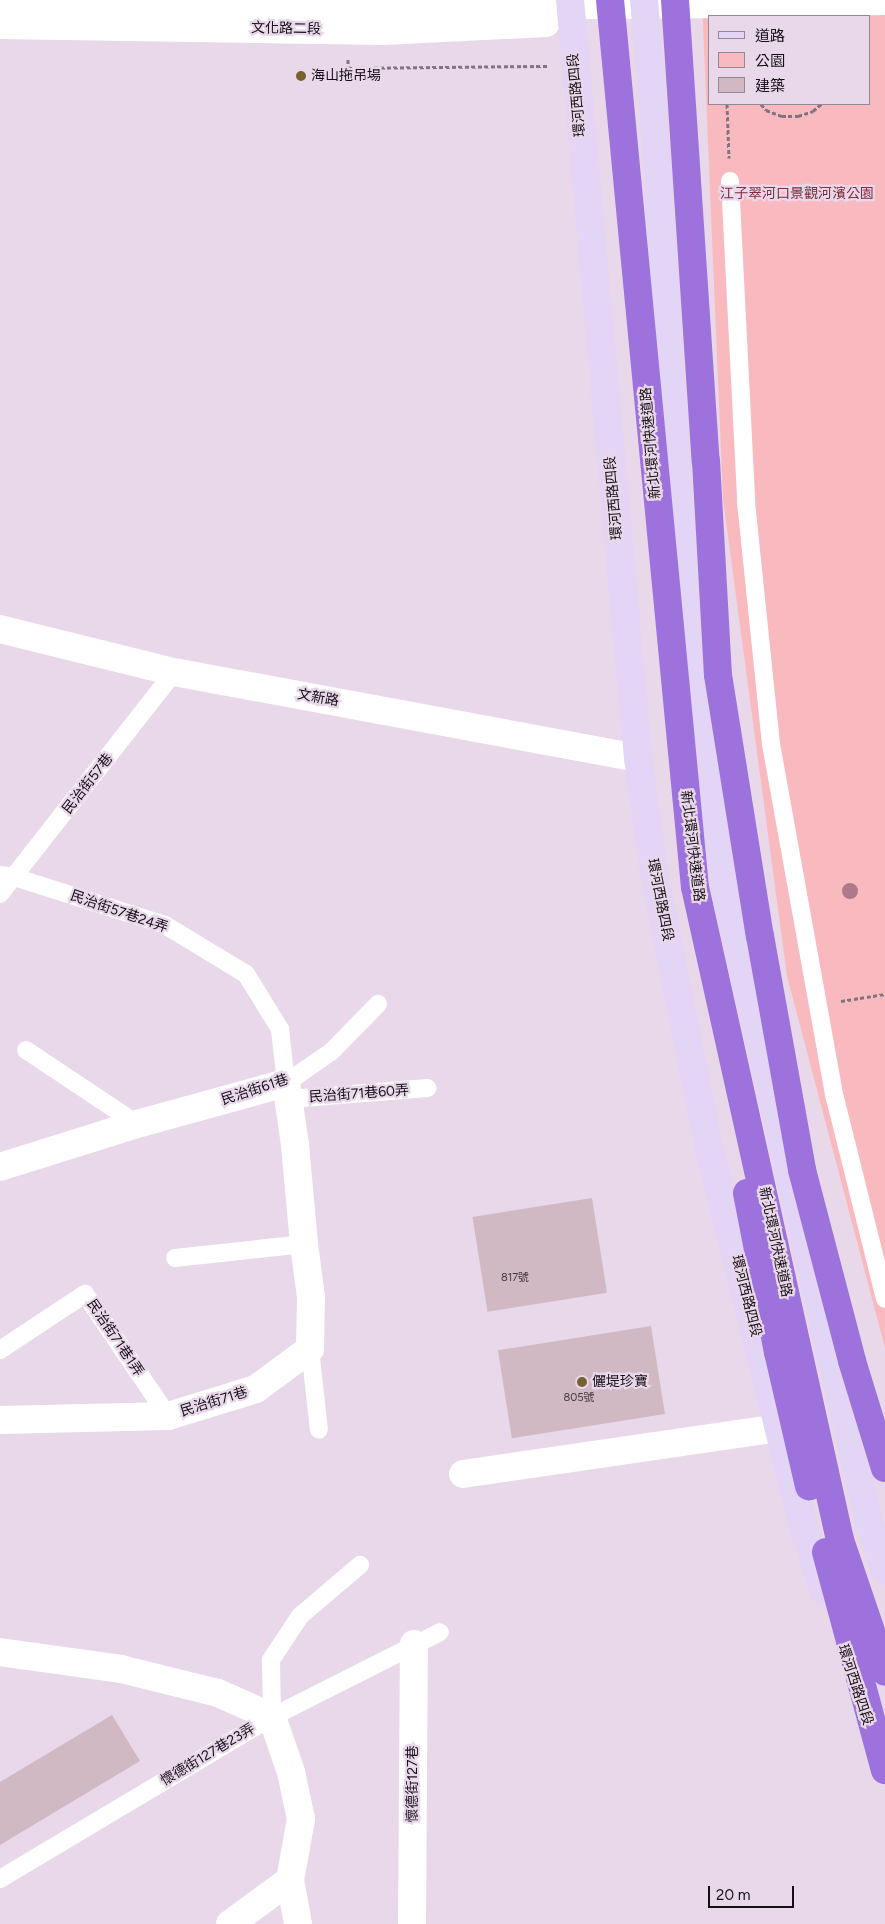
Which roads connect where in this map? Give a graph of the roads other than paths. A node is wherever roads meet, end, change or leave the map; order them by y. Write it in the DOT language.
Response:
graph roads {
  1 [pos="610,0"];
  2 [pos="644,0"];
  3 [pos="675,0"];
  4 [pos="885,1"];
  5 [pos="0,4"];
  6 [pos="571,11"];
  7 [pos="511,12"];
  8 [pos="0,25"];
  9 [pos="730,181"];
  10 [pos="0,629"];
  11 [pos="174,672"];
  12 [pos="638,758"];
  13 [pos="7,876"];
  14 [pos="0,894"];
  15 [pos="378,1004"];
  16 [pos="728,1033"];
  17 [pos="26,1050"];
  18 [pos="428,1088"];
  19 [pos="288,1091"];
  20 [pos="137,1124"];
  21 [pos="0,1167"];
  22 [pos="304,1244"];
  23 [pos="175,1258"];
  24 [pos="885,1300"];
  25 [pos="310,1349"];
  26 [pos="0,1350"];
  27 [pos="168,1416"];
  28 [pos="0,1420"];
  29 [pos="778,1428"];
  30 [pos="319,1430"];
  31 [pos="885,1468"];
  32 [pos="463,1474"];
  33 [pos="360,1566"];
  34 [pos="885,1571"];
  35 [pos="440,1632"];
  36 [pos="414,1644"];
  37 [pos="0,1652"];
  38 [pos="885,1672"];
  39 [pos="272,1717"];
  40 [pos="885,1770"];
  41 [pos="885,1776"];
  42 [pos="0,1879"];
  43 [pos="290,1880"];
  44 [pos="230,1924"];
  45 [pos="298,1924"];
  46 [pos="412,1924"];
  1 -- 16 [label="highway, 新北環河快速道路"];
  2 -- 34 [label="main road"];
  3 -- 31 [label="highway"];
  4 -- 5 [label="street"];
  6 -- 7 [label="street, 文化路二段"];
  6 -- 12 [label="main road, 環河西路四段"];
  7 -- 8 [label="street, 文化路二段"];
  9 -- 24 [label="lane"];
  10 -- 11 [label="street, 文新路"];
  11 -- 12 [label="street, 文新路"];
  11 -- 13 [label="lane, 民治街57巷"];
  12 -- 29 [label="main road, 環河西路四段"];
  13 -- 14 [label="lane, 民治街57巷"];
  13 -- 19 [label="lane, 民治街57巷24弄"];
  15 -- 19 [label="lane, 民治街61巷"];
  16 -- 38 [label="highway, 新北環河快速道路"];
  16 -- 40 [label="highway"];
  17 -- 20 [label="lane"];
  18 -- 19 [label="lane, 民治街71巷60弄"];
  19 -- 20 [label="street, 民治街61巷"];
  19 -- 22 [label="street"];
  20 -- 21 [label="street, 民治街61巷"];
  22 -- 23 [label="lane"];
  22 -- 25 [label="street"];
  25 -- 27 [label="street, 民治街71巷"];
  25 -- 30 [label="lane"];
  26 -- 27 [label="lane, 民治街71巷1弄"];
  27 -- 28 [label="street, 民治街71巷"];
  29 -- 32 [label="street"];
  29 -- 41 [label="main road, 環河西路四段"];
  33 -- 39 [label="lane"];
  35 -- 36 [label="lane"];
  36 -- 39 [label="lane"];
  36 -- 46 [label="street, 懷德街127巷"];
  37 -- 39 [label="street"];
  39 -- 42 [label="lane, 懷德街127巷23弄"];
  39 -- 43 [label="street, 懷德街127巷23弄"];
  43 -- 44 [label="street"];
  43 -- 45 [label="street"];
}
